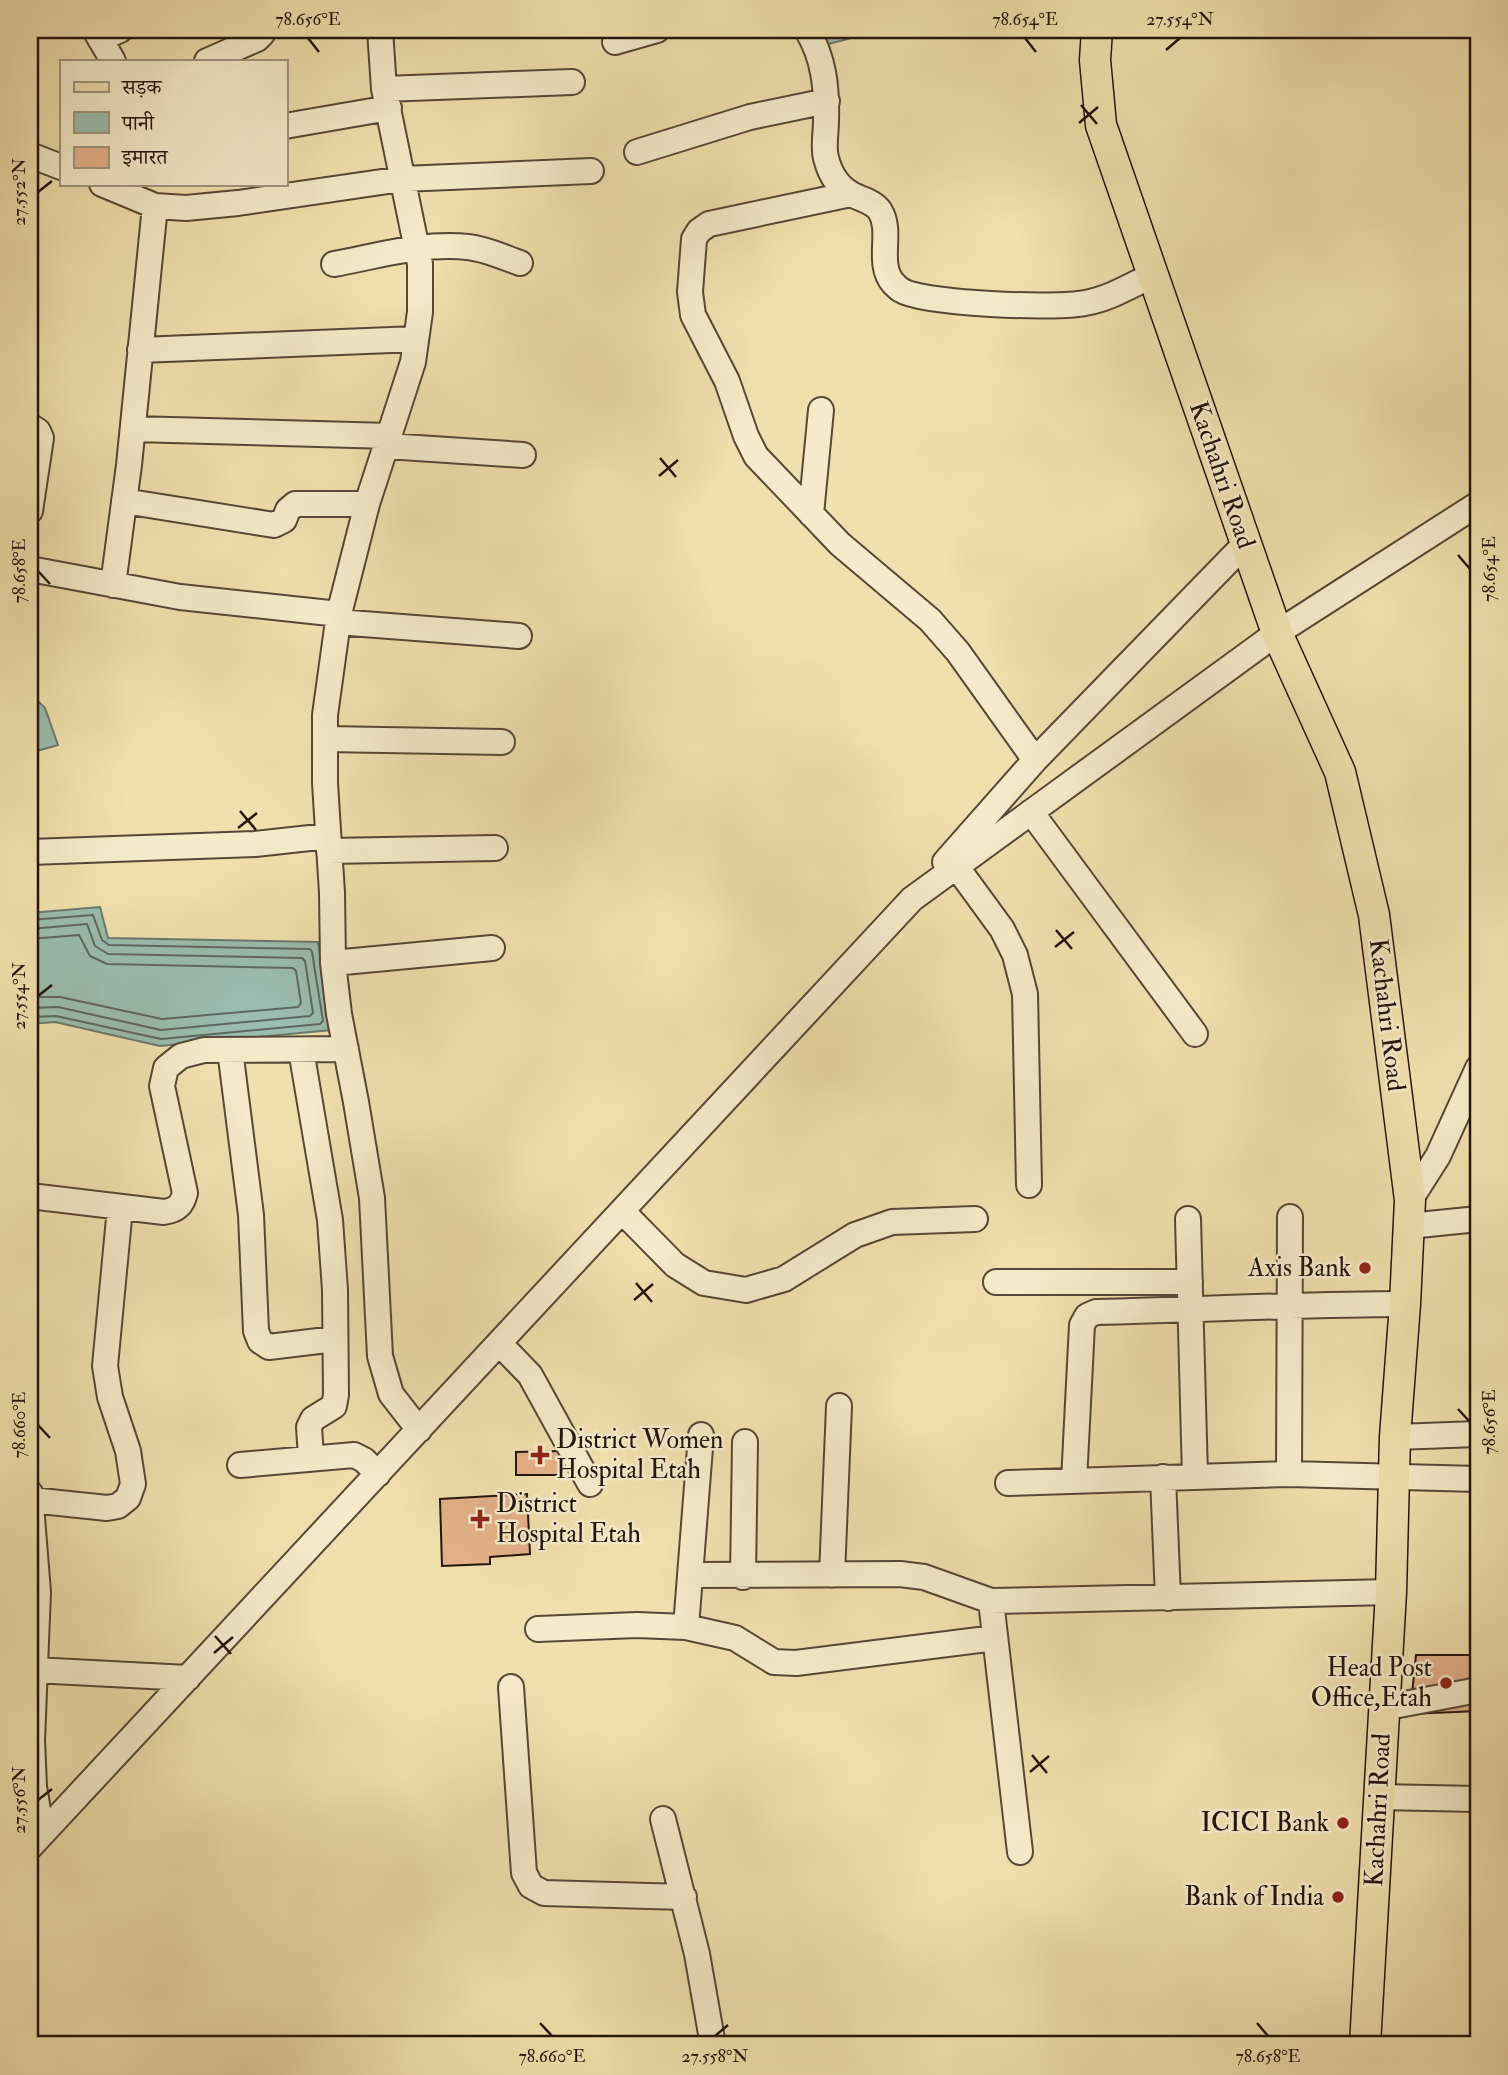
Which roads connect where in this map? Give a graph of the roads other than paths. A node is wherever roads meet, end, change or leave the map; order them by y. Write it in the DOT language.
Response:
graph roads {
  1 [pos="263,30"];
  2 [pos="380,30"];
  3 [pos="657,30"];
  4 [pos="807,30"];
  5 [pos="1097,30"];
  6 [pos="105,33"];
  7 [pos="615,43"];
  8 [pos="113,60"];
  9 [pos="209,60"];
  10 [pos="572,82"];
  11 [pos="386,99"];
  12 [pos="827,101"];
  13 [pos="287,125"];
  14 [pos="637,152"];
  15 [pos="30,155"];
  16 [pos="60,167"];
  17 [pos="591,172"];
  18 [pos="402,178"];
  19 [pos="129,189"];
  20 [pos="851,194"];
  21 [pos="155,206"];
  22 [pos="418,248"];
  23 [pos="520,263"];
  24 [pos="334,264"];
  25 [pos="1153,275"];
  26 [pos="416,339"];
  27 [pos="141,350"];
  28 [pos="821,410"];
  29 [pos="30,426"];
  30 [pos="133,429"];
  31 [pos="389,441"];
  32 [pos="523,455"];
  33 [pos="124,501"];
  34 [pos="367,504"];
  35 [pos="1478,504"];
  36 [pos="30,510"];
  37 [pos="811,514"];
  38 [pos="1246,543"];
  39 [pos="30,569"];
  40 [pos="113,585"];
  41 [pos="338,618"];
  42 [pos="1277,633"];
  43 [pos="519,636"];
  44 [pos="325,739"];
  45 [pos="502,742"];
  46 [pos="1035,760"];
  47 [pos="1031,812"];
  48 [pos="328,843"];
  49 [pos="495,848"];
  50 [pos="30,852"];
  51 [pos="956,866"];
  52 [pos="912,899"];
  53 [pos="492,948"];
  54 [pos="333,962"];
  55 [pos="1195,1034"];
  56 [pos="346,1049"];
  57 [pos="230,1050"];
  58 [pos="301,1050"];
  59 [pos="1478,1068"];
  60 [pos="1029,1185"];
  61 [pos="30,1196"];
  62 [pos="1478,1200"];
  63 [pos="120,1208"];
  64 [pos="622,1211"];
  65 [pos="1410,1213"];
  66 [pos="1290,1217"];
  67 [pos="975,1219"];
  68 [pos="1188,1219"];
  69 [pos="1467,1219"];
  70 [pos="996,1282"];
  71 [pos="1191,1283"];
  72 [pos="1288,1304"];
  73 [pos="1405,1304"];
  74 [pos="1192,1310"];
  75 [pos="335,1339"];
  76 [pos="499,1343"];
  77 [pos="839,1406"];
  78 [pos="419,1430"];
  79 [pos="1478,1434"];
  80 [pos="701,1435"];
  81 [pos="1395,1437"];
  82 [pos="745,1442"];
  83 [pos="311,1458"];
  84 [pos="240,1465"];
  85 [pos="378,1474"];
  86 [pos="1289,1474"];
  87 [pos="1195,1476"];
  88 [pos="1163,1477"];
  89 [pos="1394,1478"];
  90 [pos="1478,1479"];
  91 [pos="1074,1481"];
  92 [pos="1008,1483"];
  93 [pos="590,1484"];
  94 [pos="30,1493"];
  95 [pos="30,1500"];
  96 [pos="32,1551"];
  97 [pos="690,1575"];
  98 [pos="832,1575"];
  99 [pos="743,1577"];
  100 [pos="34,1592"];
  101 [pos="1391,1592"];
  102 [pos="1168,1598"];
  103 [pos="991,1601"];
  104 [pos="686,1627"];
  105 [pos="538,1629"];
  106 [pos="995,1637"];
  107 [pos="34,1639"];
  108 [pos="34,1670"];
  109 [pos="188,1678"];
  110 [pos="511,1687"];
  111 [pos="1478,1690"];
  112 [pos="1383,1708"];
  113 [pos="1378,1797"];
  114 [pos="1478,1799"];
  115 [pos="663,1819"];
  116 [pos="36,1840"];
  117 [pos="1020,1852"];
  118 [pos="684,1897"];
  119 [pos="713,2045"];
  120 [pos="1365,2045"];
  1 -- 9 [label="street"];
  2 -- 11 [label="street"];
  3 -- 7 [label="street"];
  4 -- 12 [label="street"];
  5 -- 25 [label="main road, Kachahri Road"];
  6 -- 8 [label="street"];
  10 -- 11 [label="street"];
  11 -- 13 [label="street"];
  11 -- 18 [label="street"];
  12 -- 14 [label="street"];
  12 -- 20 [label="street"];
  15 -- 16 [label="street"];
  17 -- 18 [label="street"];
  18 -- 21 [label="street"];
  18 -- 22 [label="street"];
  19 -- 21 [label="street"];
  20 -- 25 [label="street"];
  20 -- 37 [label="street"];
  21 -- 27 [label="street"];
  22 -- 23 [label="street"];
  22 -- 24 [label="street"];
  22 -- 26 [label="street"];
  25 -- 38 [label="main road, Kachahri Road"];
  26 -- 27 [label="street"];
  26 -- 31 [label="street"];
  27 -- 30 [label="street"];
  28 -- 37 [label="street"];
  29 -- 36 [label="street"];
  30 -- 31 [label="street"];
  30 -- 33 [label="street"];
  31 -- 32 [label="street"];
  31 -- 34 [label="street"];
  33 -- 34 [label="street"];
  33 -- 40 [label="street"];
  34 -- 41 [label="street"];
  35 -- 42 [label="street"];
  37 -- 46 [label="street"];
  38 -- 42 [label="main road, Kachahri Road"];
  38 -- 46 [label="street"];
  39 -- 40 [label="street"];
  40 -- 41 [label="street"];
  41 -- 43 [label="street"];
  41 -- 44 [label="street"];
  42 -- 47 [label="street"];
  42 -- 65 [label="main road, Kachahri Road"];
  44 -- 45 [label="street"];
  44 -- 48 [label="street"];
  46 -- 52 [label="street"];
  47 -- 51 [label="street"];
  47 -- 55 [label="street"];
  48 -- 49 [label="street"];
  48 -- 50 [label="street"];
  48 -- 54 [label="street"];
  51 -- 52 [label="street"];
  51 -- 60 [label="street"];
  52 -- 64 [label="street"];
  53 -- 54 [label="street"];
  54 -- 56 [label="street"];
  56 -- 58 [label="street"];
  56 -- 78 [label="street"];
  57 -- 58 [label="street"];
  57 -- 63 [label="street"];
  57 -- 75 [label="street"];
  58 -- 75 [label="street"];
  59 -- 65 [label="street"];
  61 -- 63 [label="street"];
  62 -- 69 [label="street"];
  63 -- 95 [label="street"];
  64 -- 67 [label="street"];
  64 -- 76 [label="street"];
  65 -- 69 [label="street"];
  65 -- 73 [label="main road, Kachahri Road"];
  66 -- 72 [label="street"];
  68 -- 71 [label="street"];
  70 -- 71 [label="street"];
  71 -- 74 [label="street"];
  72 -- 73 [label="street"];
  72 -- 74 [label="street"];
  72 -- 86 [label="street"];
  73 -- 81 [label="main road, Kachahri Road"];
  74 -- 87 [label="street"];
  74 -- 91 [label="street"];
  75 -- 83 [label="street"];
  76 -- 78 [label="street"];
  76 -- 93 [label="street"];
  77 -- 98 [label="street"];
  78 -- 85 [label="street"];
  79 -- 81 [label="street"];
  80 -- 97 [label="street"];
  81 -- 89 [label="main road, Kachahri Road"];
  82 -- 99 [label="street"];
  83 -- 84 [label="street"];
  83 -- 85 [label="street"];
  85 -- 109 [label="street"];
  86 -- 87 [label="street"];
  86 -- 89 [label="street"];
  87 -- 88 [label="street"];
  88 -- 91 [label="street"];
  88 -- 102 [label="street"];
  89 -- 90 [label="street"];
  89 -- 101 [label="main road, Kachahri Road"];
  91 -- 92 [label="street"];
  94 -- 95 [label="street"];
  95 -- 96 [label="street"];
  96 -- 100 [label="street"];
  97 -- 99 [label="street"];
  97 -- 104 [label="street"];
  98 -- 99 [label="street"];
  98 -- 103 [label="street"];
  100 -- 107 [label="street"];
  101 -- 102 [label="street"];
  101 -- 112 [label="main road, Kachahri Road"];
  102 -- 103 [label="street"];
  103 -- 106 [label="street"];
  104 -- 105 [label="street"];
  104 -- 106 [label="street"];
  106 -- 117 [label="street"];
  107 -- 108 [label="street"];
  108 -- 109 [label="street"];
  108 -- 116 [label="street"];
  109 -- 116 [label="street"];
  110 -- 118 [label="street"];
  111 -- 112 [label="street"];
  112 -- 113 [label="main road, Kachahri Road"];
  113 -- 114 [label="street"];
  113 -- 120 [label="main road, Kachahri Road"];
  115 -- 118 [label="street"];
  118 -- 119 [label="street"];
}
